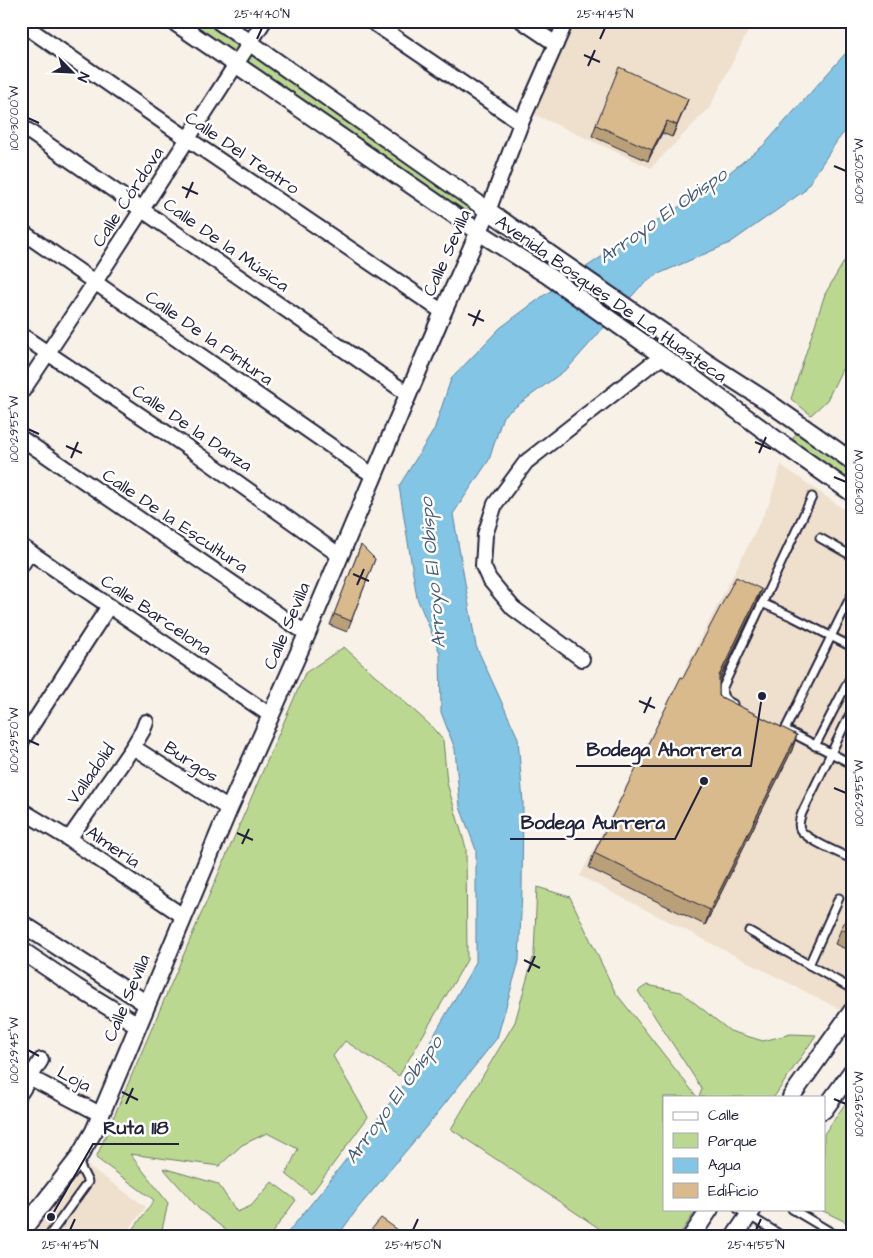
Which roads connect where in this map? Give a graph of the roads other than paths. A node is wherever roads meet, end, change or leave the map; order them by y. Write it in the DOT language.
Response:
graph roads {
  1 [pos="173,21"];
  2 [pos="219,21"];
  3 [pos="264,21"];
  4 [pos="371,21"];
  5 [pos="522,21"];
  6 [pos="566,21"];
  7 [pos="21,23"];
  8 [pos="250,42"];
  9 [pos="556,44"];
  10 [pos="236,65"];
  11 [pos="521,123"];
  12 [pos="21,126"];
  13 [pos="188,139"];
  14 [pos="142,210"];
  15 [pos="488,211"];
  16 [pos="21,231"];
  17 [pos="479,232"];
  18 [pos="95,282"];
  19 [pos="443,312"];
  20 [pos="21,335"];
  21 [pos="686,348"];
  22 [pos="47,353"];
  23 [pos="663,357"];
  24 [pos="21,393"];
  25 [pos="408,394"];
  26 [pos="21,438"];
  27 [pos="852,461"];
  28 [pos="374,476"];
  29 [pos="852,493"];
  30 [pos="812,497"];
  31 [pos="820,538"];
  32 [pos="26,549"];
  33 [pos="339,555"];
  34 [pos="852,556"];
  35 [pos="21,566"];
  36 [pos="852,594"];
  37 [pos="762,603"];
  38 [pos="108,606"];
  39 [pos="307,634"];
  40 [pos="831,636"];
  41 [pos="852,647"];
  42 [pos="582,659"];
  43 [pos="852,674"];
  44 [pos="739,707"];
  45 [pos="852,710"];
  46 [pos="270,715"];
  47 [pos="144,726"];
  48 [pos="777,726"];
  49 [pos="785,730"];
  50 [pos="21,742"];
  51 [pos="815,746"];
  52 [pos="133,747"];
  53 [pos="831,753"];
  54 [pos="852,764"];
  55 [pos="229,809"];
  56 [pos="21,810"];
  57 [pos="69,839"];
  58 [pos="852,859"];
  59 [pos="839,898"];
  60 [pos="183,916"];
  61 [pos="21,923"];
  62 [pos="749,931"];
  63 [pos="21,950"];
  64 [pos="809,965"];
  65 [pos="852,989"];
  66 [pos="147,1004"];
  67 [pos="852,1011"];
  68 [pos="138,1025"];
  69 [pos="41,1060"];
  70 [pos="852,1071"];
  71 [pos="31,1078"];
  72 [pos="21,1092"];
  73 [pos="792,1096"];
  74 [pos="826,1107"];
  75 [pos="100,1114"];
  76 [pos="77,1160"];
  77 [pos="709,1210"];
  78 [pos="794,1210"];
  79 [pos="746,1212"];
  80 [pos="21,1232"];
  81 [pos="48,1237"];
  82 [pos="691,1237"];
  83 [pos="734,1237"];
  84 [pos="784,1237"];
  85 [pos="839,1237"];
  1 -- 10 [label="street, Avenida Bosques De La Huasteca"];
  2 -- 8 [label="street, Avenida Bosques De La Huasteca"];
  3 -- 8 [label="street, Calle Córdova"];
  4 -- 11 [label="street"];
  5 -- 9 [label="street"];
  6 -- 9 [label="street, Calle Sevilla"];
  7 -- 13 [label="street, Calle Del Teatro"];
  8 -- 10 [label="street, Calle Córdova"];
  8 -- 15 [label="street, Avenida Bosques De La Huasteca"];
  9 -- 11 [label="street, Calle Sevilla"];
  10 -- 13 [label="street, Calle Córdova"];
  10 -- 17 [label="street, Avenida Bosques De La Huasteca"];
  11 -- 15 [label="street, Calle Sevilla"];
  12 -- 14 [label="street, Calle De la Música"];
  13 -- 14 [label="street, Calle Córdova"];
  13 -- 19 [label="street, Calle Del Teatro"];
  14 -- 18 [label="street, Calle Córdova"];
  14 -- 25 [label="street, Calle De la Música"];
  15 -- 17 [label="street, Calle Sevilla"];
  15 -- 21 [label="street, Avenida Bosques De La Huasteca"];
  16 -- 18 [label="street, Calle De la Pintura"];
  17 -- 19 [label="street, Calle Sevilla"];
  17 -- 23 [label="street, Avenida Bosques De La Huasteca"];
  18 -- 22 [label="street, Calle Córdova"];
  18 -- 28 [label="street, Calle De la Pintura"];
  19 -- 25 [label="street, Calle Sevilla"];
  20 -- 22 [label="street, Calle De la Danza"];
  21 -- 23 [label="street"];
  21 -- 27 [label="street, Avenida Bosques De La Huasteca"];
  22 -- 24 [label="street, Calle Córdova"];
  22 -- 33 [label="street, Calle De la Danza"];
  23 -- 29 [label="street, Avenida Bosques De La Huasteca"];
  23 -- 42 [label="street"];
  25 -- 28 [label="street, Calle Sevilla"];
  26 -- 39 [label="street, Calle De la Escultura"];
  28 -- 33 [label="street, Calle Sevilla"];
  30 -- 37 [label="lane"];
  31 -- 34 [label="lane"];
  32 -- 35 [label="street"];
  32 -- 38 [label="street, Calle Barcelona"];
  33 -- 39 [label="street, Calle Sevilla"];
  36 -- 40 [label="lane"];
  37 -- 40 [label="lane"];
  37 -- 44 [label="lane"];
  38 -- 46 [label="street, Calle Barcelona"];
  38 -- 50 [label="street"];
  39 -- 46 [label="street, Calle Sevilla"];
  40 -- 41 [label="lane"];
  40 -- 49 [label="lane"];
  43 -- 51 [label="lane"];
  45 -- 53 [label="lane"];
  46 -- 55 [label="street, Calle Sevilla"];
  47 -- 52 [label="street, Valladolid"];
  48 -- 49 [label="lane"];
  49 -- 51 [label="lane"];
  51 -- 53 [label="lane"];
  52 -- 55 [label="street, Burgos"];
  52 -- 57 [label="street, Valladolid"];
  53 -- 54 [label="lane"];
  53 -- 58 [label="lane"];
  55 -- 60 [label="street, Calle Sevilla"];
  56 -- 57 [label="street, Almería"];
  57 -- 60 [label="street, Almería"];
  59 -- 64 [label="lane"];
  60 -- 66 [label="street, Calle Sevilla"];
  61 -- 66 [label="street"];
  62 -- 64 [label="lane"];
  63 -- 68 [label="street"];
  64 -- 65 [label="lane"];
  66 -- 68 [label="street, Calle Sevilla"];
  67 -- 73 [label="street"];
  68 -- 75 [label="street, Calle Sevilla"];
  69 -- 71 [label="street"];
  70 -- 74 [label="street"];
  71 -- 72 [label="street"];
  71 -- 75 [label="street, Loja"];
  75 -- 76 [label="street, Calle Sevilla"];
  76 -- 80 [label="street, Calle Sevilla"];
  76 -- 81 [label="lane"];
  77 -- 82 [label="street"];
  78 -- 85 [label="lane"];
  79 -- 83 [label="street"];
  79 -- 84 [label="lane"];
}
